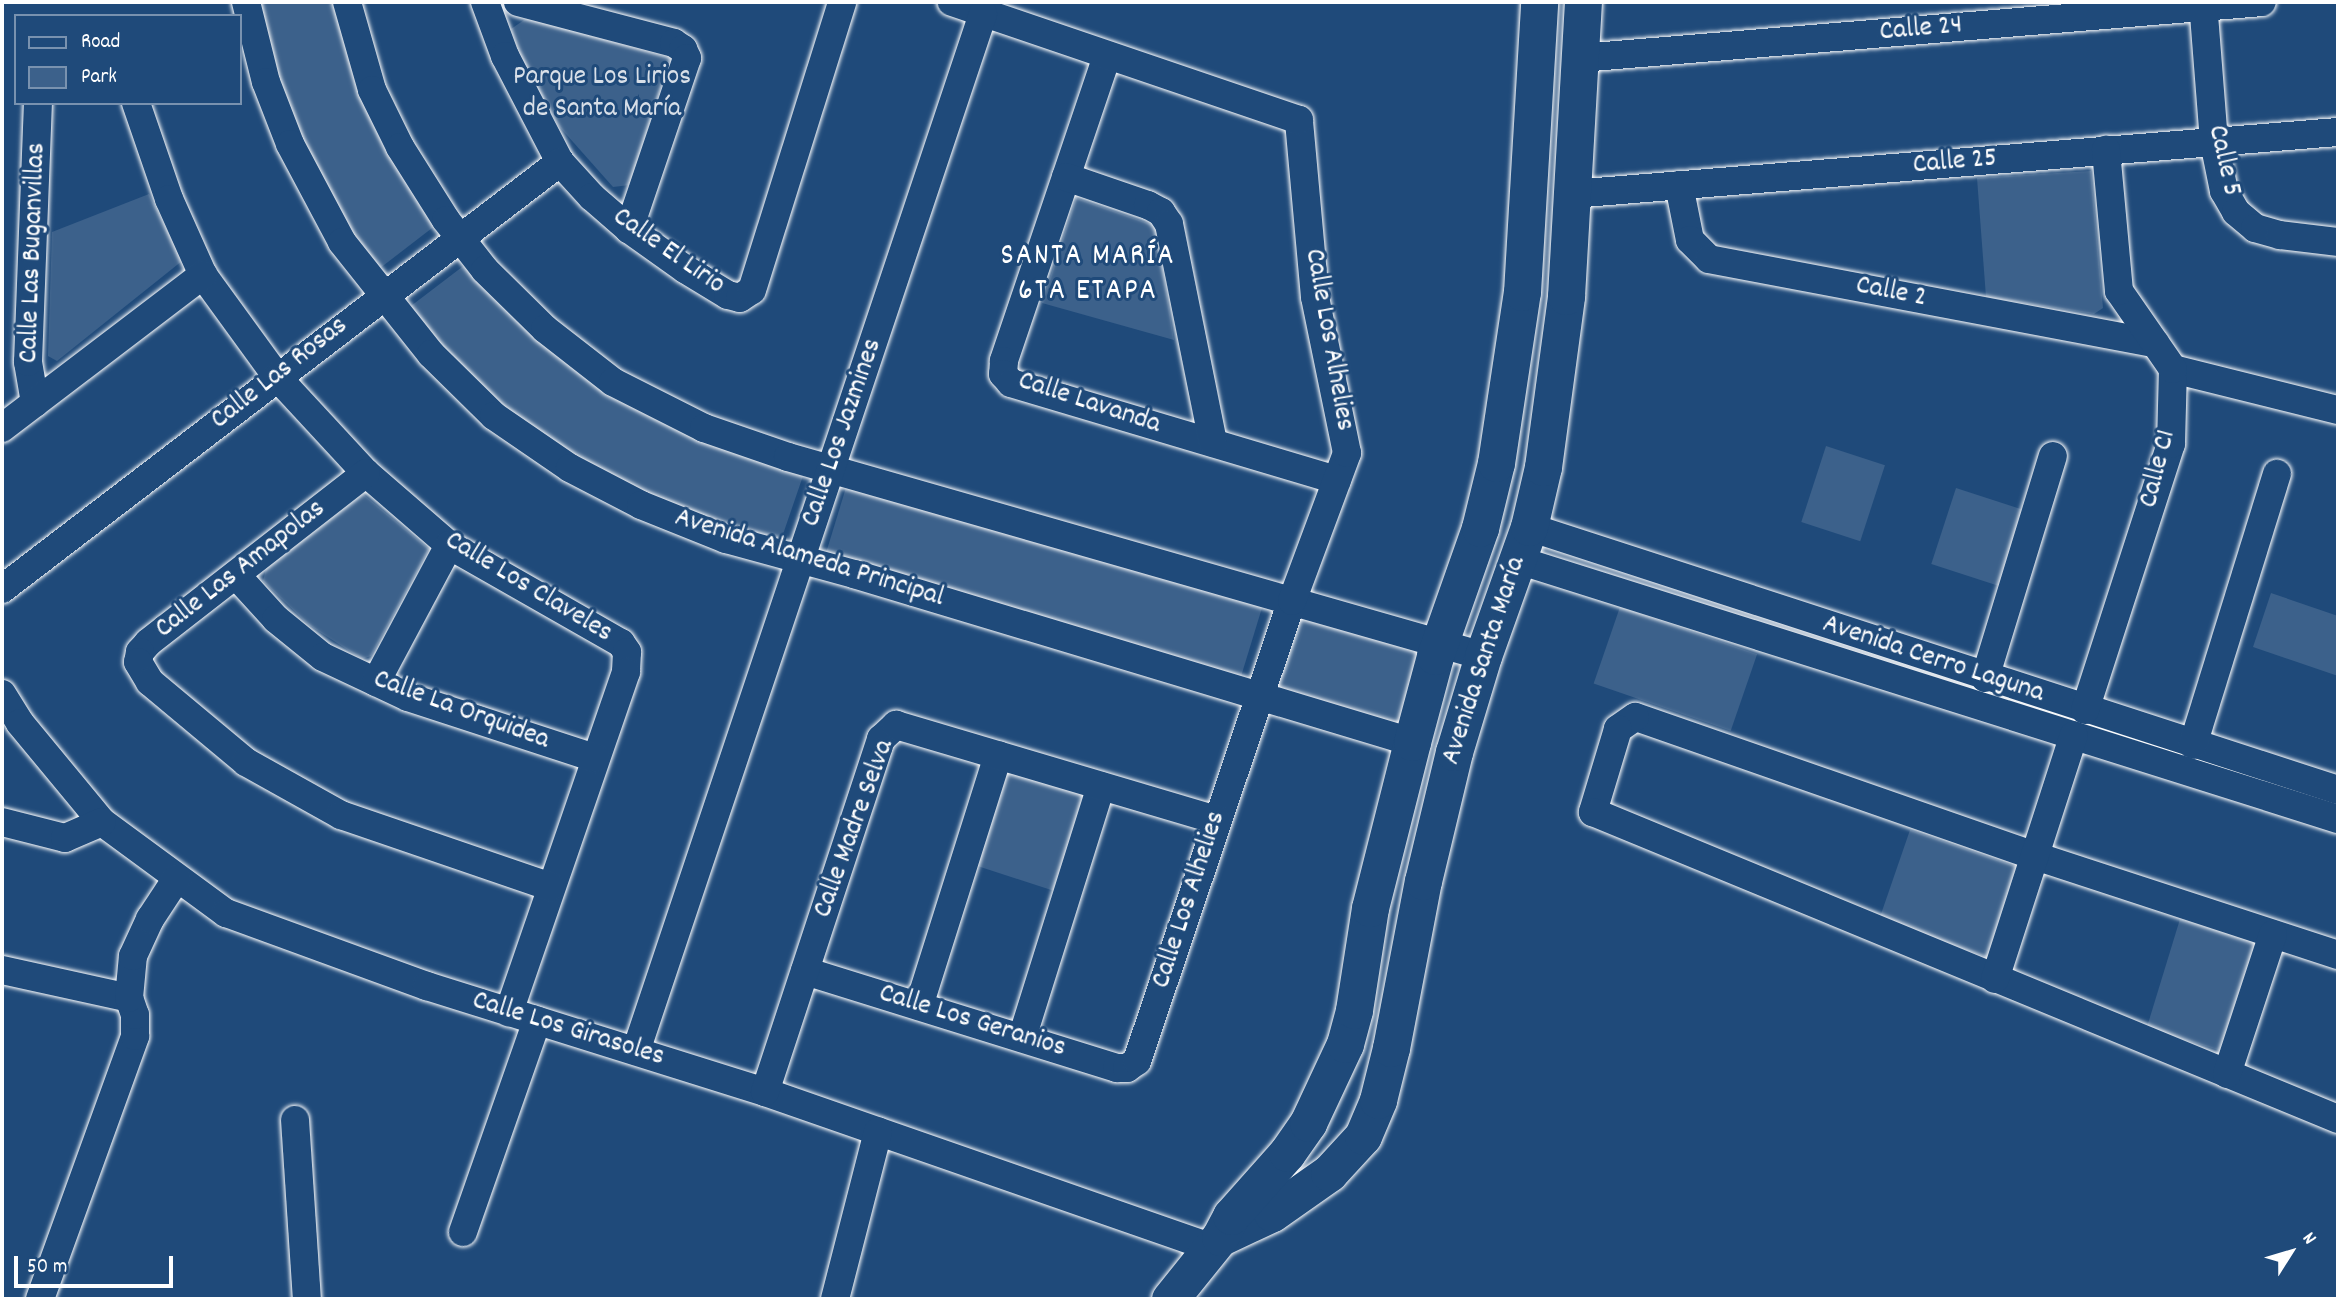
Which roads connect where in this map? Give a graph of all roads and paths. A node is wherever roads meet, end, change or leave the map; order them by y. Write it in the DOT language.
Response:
graph roads {
  1 [pos="246,2"];
  2 [pos="347,2"];
  3 [pos="485,2"];
  4 [pos="518,2"];
  5 [pos="842,2"];
  6 [pos="952,2"];
  7 [pos="1539,2"];
  8 [pos="1583,2"];
  9 [pos="2262,2"];
  10 [pos="2204,4"];
  11 [pos="983,14"];
  12 [pos="1107,55"];
  13 [pos="1580,58"];
  14 [pos="38,105"];
  15 [pos="137,105"];
  16 [pos="2338,131"];
  17 [pos="2214,142"];
  18 [pos="2106,150"];
  19 [pos="560,162"];
  20 [pos="1066,177"];
  21 [pos="1679,185"];
  22 [pos="1572,194"];
  23 [pos="629,229"];
  24 [pos="459,237"];
  25 [pos="2338,242"];
  26 [pos="203,275"];
  27 [pos="382,296"];
  28 [pos="2155,343"];
  29 [pos="2173,369"];
  30 [pos="277,377"];
  31 [pos="35,403"];
  32 [pos="2338,410"];
  33 [pos="2,428"];
  34 [pos="1213,443"];
  35 [pos="2053,456"];
  36 [pos="831,469"];
  37 [pos="366,473"];
  38 [pos="2277,474"];
  39 [pos="1337,480"];
  40 [pos="1523,544"];
  41 [pos="449,545"];
  42 [pos="800,560"];
  43 [pos="236,575"];
  44 [pos="2,589"];
  45 [pos="1292,601"];
  46 [pos="1439,643"];
  47 [pos="1483,656"];
  48 [pos="1984,678"];
  49 [pos="376,682"];
  50 [pos="2,694"];
  51 [pos="1259,696"];
  52 [pos="2079,722"];
  53 [pos="1412,742"];
  54 [pos="2193,745"];
  55 [pos="998,755"];
  56 [pos="595,758"];
  57 [pos="1101,786"];
  58 [pos="2338,790"];
  59 [pos="2338,819"];
  60 [pos="1216,820"];
  61 [pos="2,822"];
  62 [pos="102,822"];
  63 [pos="2035,856"];
  64 [pos="177,878"];
  65 [pos="551,887"];
  66 [pos="2273,934"];
  67 [pos="2338,956"];
  68 [pos="2,970"];
  69 [pos="805,971"];
  70 [pos="1995,979"];
  71 [pos="129,998"];
  72 [pos="919,1006"];
  73 [pos="509,1012"];
  74 [pos="537,1021"];
  75 [pos="1022,1038"];
  76 [pos="636,1051"];
  77 [pos="1137,1060"];
  78 [pos="2227,1074"];
  79 [pos="765,1092"];
  80 [pos="295,1119"];
  81 [pos="2338,1119"];
  82 [pos="878,1131"];
  83 [pos="463,1232"];
  84 [pos="1215,1242"];
  85 [pos="40,1299"];
  86 [pos="307,1299"];
  87 [pos="835,1299"];
  88 [pos="1170,1299"];
  1 -- 27 [label="street, Avenida Alameda Principal"];
  2 -- 24 [label="street"];
  3 -- 19 [label="street, Calle El Lirio"];
  4 -- 23 [label="street"];
  5 -- 23 [label="street, Calle El Lirio"];
  6 -- 11 [label="street, Calle Los Alhelies"];
  7 -- 46 [label="main road, Avenida Santa María"];
  8 -- 13 [label="main road, Avenida Santa María"];
  9 -- 10 [label="street, Calle 24"];
  10 -- 13 [label="street, Calle 24"];
  10 -- 17 [label="street, Calle 5"];
  11 -- 12 [label="street, Calle Los Alhelies"];
  11 -- 36 [label="street, Calle Los Jazmines"];
  12 -- 20 [label="street, Calle Lavanda"];
  12 -- 39 [label="street, Calle Los Alhelies"];
  13 -- 22 [label="main road, Avenida Santa María"];
  14 -- 31 [label="street, Calle Las Buganvillas"];
  15 -- 26 [label="street"];
  16 -- 17 [label="street, Calle 25"];
  17 -- 18 [label="street, Calle 25"];
  17 -- 25 [label="street, Calle 5"];
  18 -- 21 [label="street, Calle 25"];
  18 -- 28 [label="street"];
  19 -- 23 [label="street, Calle El Lirio"];
  19 -- 24 [label="street, Calle Las Rosas"];
  20 -- 34 [label="street"];
  20 -- 34 [label="street, Calle Lavanda"];
  21 -- 22 [label="street, Calle 25"];
  21 -- 28 [label="street, Calle 2"];
  22 -- 40 [label="main road, Avenida Santa María"];
  24 -- 27 [label="street, Calle Las Rosas"];
  24 -- 36 [label="street"];
  26 -- 30 [label="street"];
  26 -- 31 [label="street"];
  27 -- 30 [label="street, Calle Las Rosas"];
  27 -- 42 [label="street, Avenida Alameda Principal"];
  28 -- 29 [label="street"];
  29 -- 32 [label="street"];
  29 -- 52 [label="street, Calle C1"];
  30 -- 37 [label="street, Calle Los Claveles"];
  30 -- 44 [label="street, Calle Las Rosas"];
  31 -- 33 [label="street"];
  34 -- 39 [label="street, Calle Lavanda"];
  35 -- 48 [label="street"];
  36 -- 42 [label="street, Calle Los Jazmines"];
  36 -- 45 [label="street"];
  37 -- 41 [label="street, Calle Los Claveles"];
  37 -- 43 [label="street, Calle Las Amapolas"];
  38 -- 54 [label="street"];
  39 -- 45 [label="street, Calle Los Alhelies"];
  40 -- 47 [label="main road, Avenida Santa María"];
  40 -- 48 [label="street, Avenida Cerro Laguna"];
  40 -- 52 [label="street"];
  41 -- 49 [label="street"];
  41 -- 56 [label="street, Calle Los Claveles"];
  42 -- 51 [label="street, Avenida Alameda Principal"];
  42 -- 76 [label="street, Calle Los Jazmines"];
  43 -- 49 [label="street, Calle La Orquidea"];
  43 -- 65 [label="street, Calle Las Amapolas"];
  45 -- 46 [label="street"];
  45 -- 51 [label="street, Calle Los Alhelies"];
  46 -- 47 [label="street"];
  46 -- 53 [label="main road, Avenida Santa María"];
  47 -- 84 [label="main road, Avenida Santa María"];
  48 -- 52 [label="street, Avenida Cerro Laguna"];
  49 -- 56 [label="street, Calle La Orquidea"];
  50 -- 62 [label="street, Calle Los Girasoles"];
  51 -- 53 [label="street, Avenida Alameda Principal"];
  51 -- 60 [label="street, Calle Los Alhelies"];
  52 -- 54 [label="street, Avenida Cerro Laguna"];
  52 -- 59 [label="street"];
  52 -- 63 [label="street, Calle C1"];
  53 -- 84 [label="main road, Avenida Santa María"];
  54 -- 58 [label="street, Avenida Cerro Laguna"];
  55 -- 57 [label="street, Calle Madre Selva"];
  55 -- 69 [label="street, Calle Madre Selva"];
  55 -- 72 [label="street"];
  56 -- 65 [label="street, Calle Los Claveles"];
  57 -- 60 [label="street, Calle Madre Selva"];
  57 -- 75 [label="street"];
  60 -- 77 [label="street, Calle Los Alhelies"];
  61 -- 62 [label="street"];
  62 -- 64 [label="street, Calle Los Girasoles"];
  63 -- 66 [label="street"];
  63 -- 70 [label="street, Calle C1"];
  63 -- 70 [label="street"];
  64 -- 71 [label="street"];
  64 -- 73 [label="street, Calle Los Girasoles"];
  65 -- 73 [label="street, Calle Los Claveles"];
  66 -- 67 [label="street"];
  66 -- 78 [label="street"];
  68 -- 71 [label="street"];
  69 -- 72 [label="street, Calle Los Geranios"];
  69 -- 79 [label="street, Calle Madre Selva"];
  70 -- 78 [label="street"];
  71 -- 85 [label="street"];
  72 -- 75 [label="street, Calle Los Geranios"];
  73 -- 74 [label="street, Calle Los Girasoles"];
  74 -- 76 [label="street, Calle Los Girasoles"];
  74 -- 83 [label="street"];
  75 -- 77 [label="street, Calle Los Geranios"];
  76 -- 79 [label="street, Calle Los Girasoles"];
  78 -- 81 [label="street"];
  79 -- 82 [label="street, Calle Los Girasoles"];
  80 -- 86 [label="street"];
  82 -- 84 [label="street, Calle Los Girasoles"];
  82 -- 87 [label="street"];
  84 -- 88 [label="main road, Avenida Santa María"];
}
